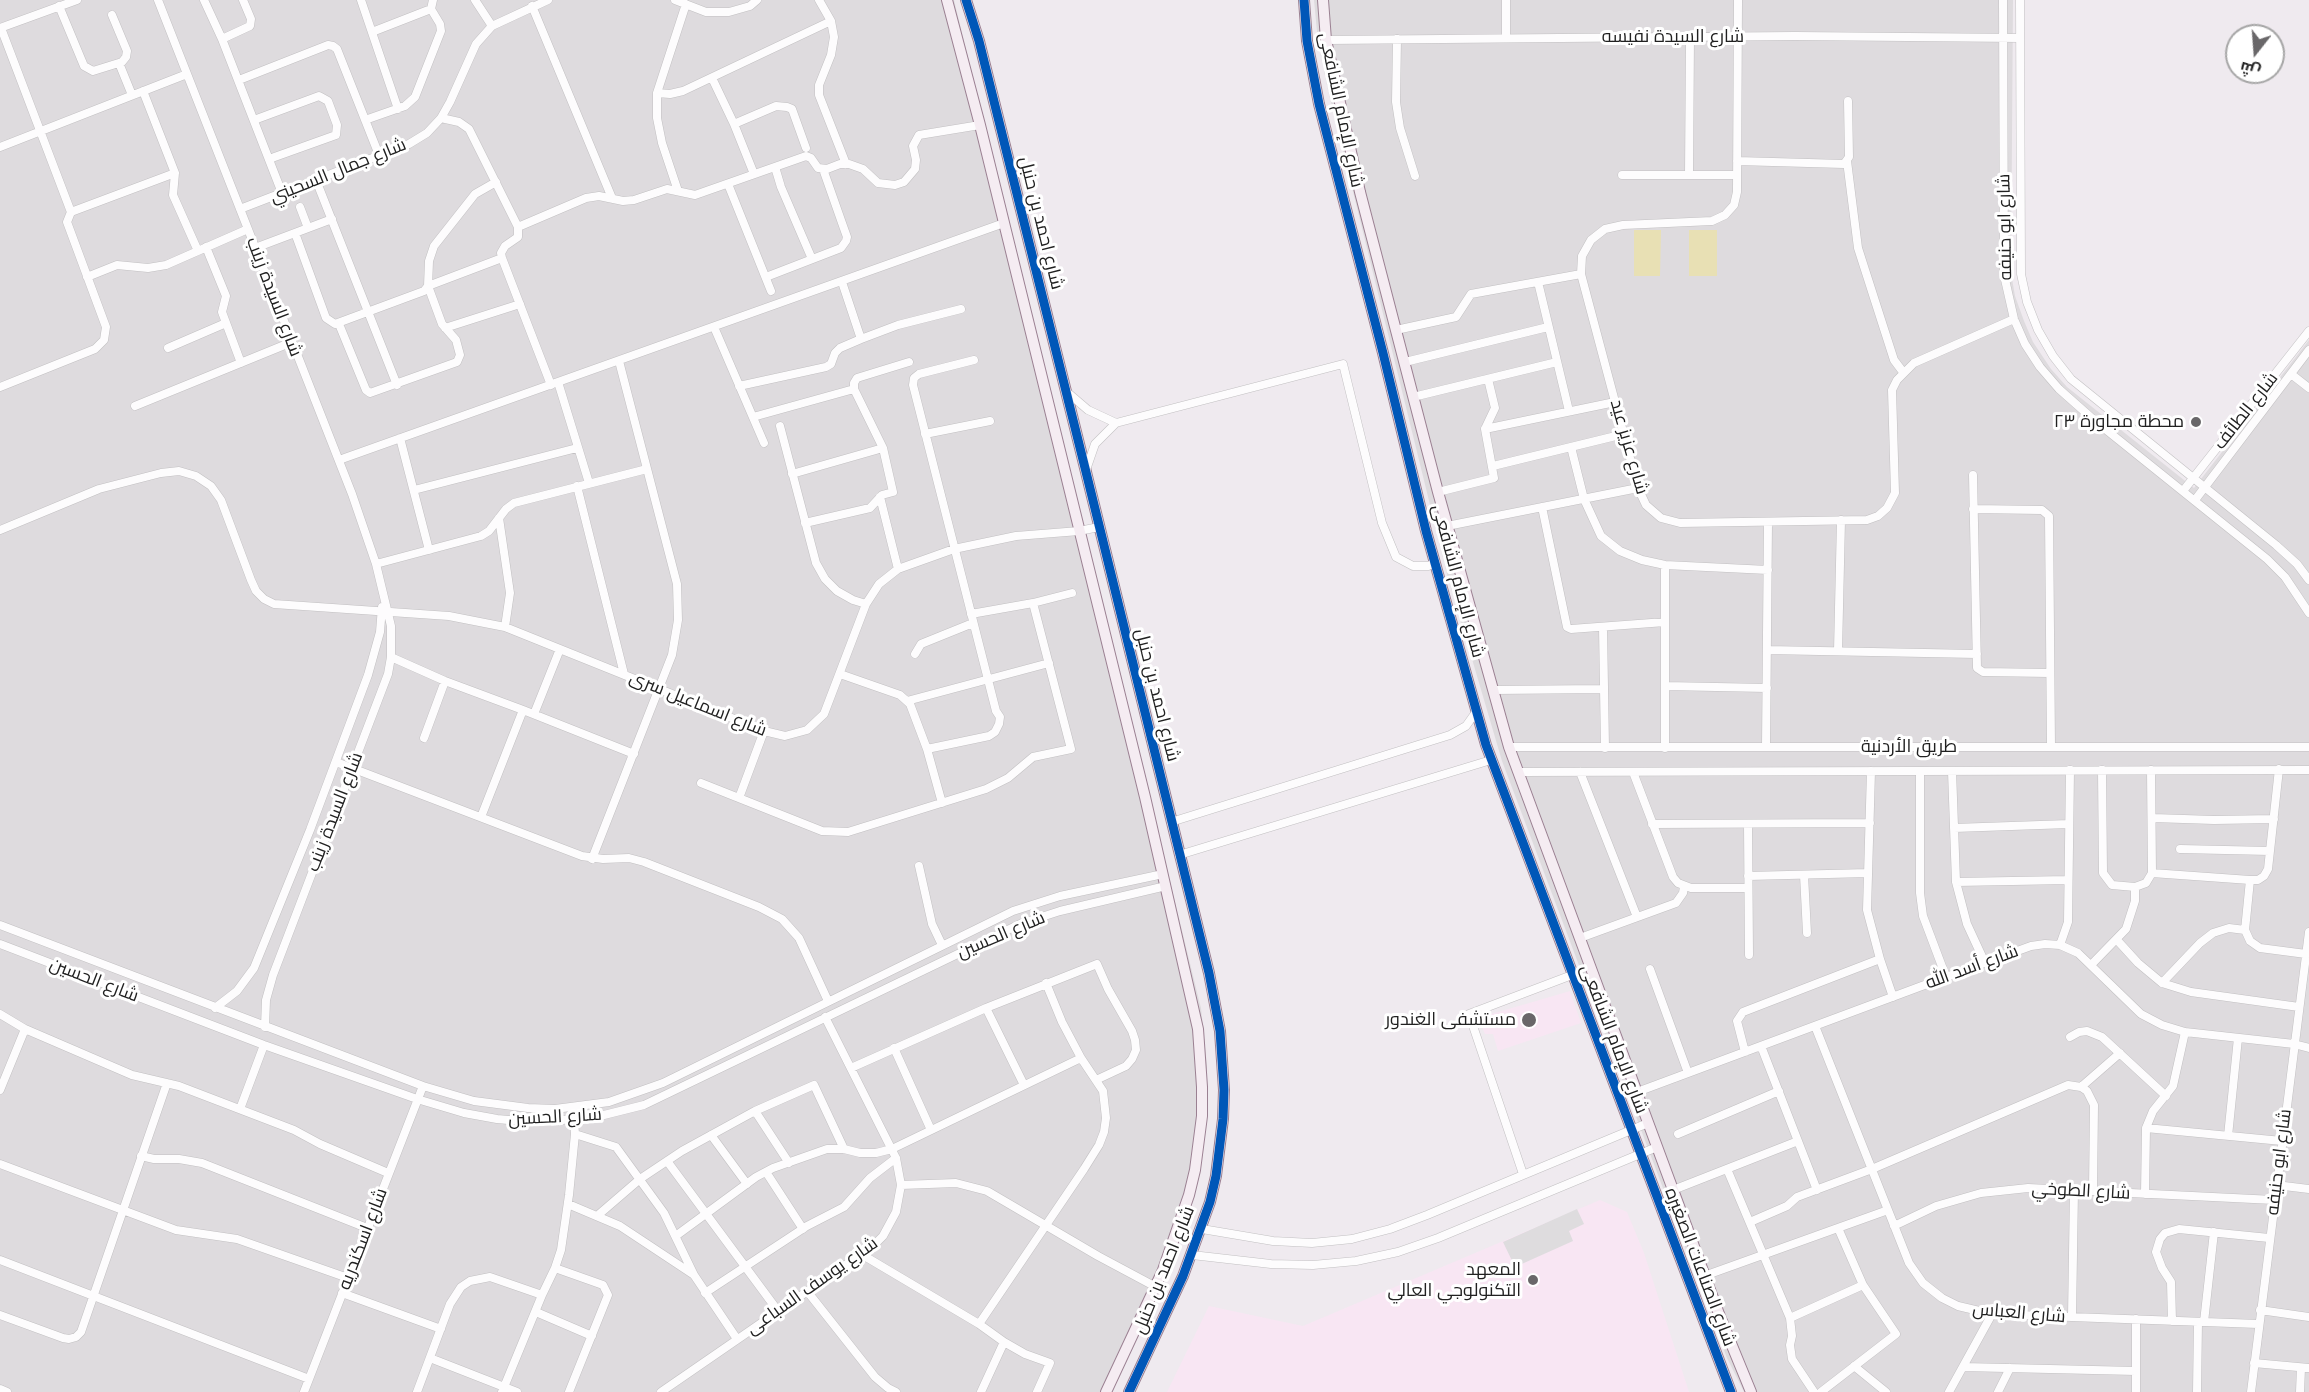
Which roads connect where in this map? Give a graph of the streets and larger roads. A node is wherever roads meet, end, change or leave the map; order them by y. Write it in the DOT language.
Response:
graph roads {
  1 [pos="77,0"];
  2 [pos="158,0"];
  3 [pos="204,0"];
  4 [pos="243,0"];
  5 [pos="361,0"];
  6 [pos="475,0"];
  7 [pos="548,0"];
  8 [pos="675,0"];
  9 [pos="757,0"];
  10 [pos="819,0"];
  11 [pos="947,0"];
  12 [pos="966,0"];
  13 [pos="1304,0"];
  14 [pos="1323,0"];
  15 [pos="1506,0"];
  16 [pos="1737,0"];
  17 [pos="2003,0"];
  18 [pos="2020,0"];
  19 [pos="432,4"];
  20 [pos="686,4"];
  21 [pos="59,6"];
  22 [pos="532,6"];
  23 [pos="112,15"];
  24 [pos="831,21"];
  25 [pos="492,26"];
  26 [pos="1,28"];
  27 [pos="372,32"];
  28 [pos="1737,36"];
  29 [pos="1690,37"];
  30 [pos="957,38"];
  31 [pos="1506,38"];
  32 [pos="2003,38"];
  33 [pos="2020,38"];
  34 [pos="222,39"];
  35 [pos="1397,39"];
  36 [pos="979,40"];
  37 [pos="1326,40"];
  38 [pos="119,63"];
  39 [pos="187,74"];
  40 [pos="711,78"];
  41 [pos="239,80"];
  42 [pos="143,91"];
  43 [pos="657,93"];
  44 [pos="132,96"];
  45 [pos="1848,101"];
  46 [pos="398,108"];
  47 [pos="441,118"];
  48 [pos="254,120"];
  49 [pos="365,120"];
  50 [pos="734,124"];
  51 [pos="980,125"];
  52 [pos="41,131"];
  53 [pos="0,147"];
  54 [pos="806,147"];
  55 [pos="379,155"];
  56 [pos="269,159"];
  57 [pos="1737,161"];
  58 [pos="1847,162"];
  59 [pos="846,164"];
  60 [pos="775,167"];
  61 [pos="823,170"];
  62 [pos="175,173"];
  63 [pos="754,174"];
  64 [pos="1737,174"];
  65 [pos="1622,175"];
  66 [pos="1689,175"];
  67 [pos="1415,176"];
  68 [pos="316,180"];
  69 [pos="496,182"];
  70 [pos="728,184"];
  71 [pos="678,191"];
  72 [pos="282,193"];
  73 [pos="612,198"];
  74 [pos="300,207"];
  75 [pos="240,209"];
  76 [pos="71,212"];
  77 [pos="332,219"];
  78 [pos="1004,223"];
  79 [pos="519,227"];
  80 [pos="308,228"];
  81 [pos="248,229"];
  82 [pos="295,233"];
  83 [pos="255,248"];
  84 [pos="202,249"];
  85 [pos="502,258"];
  86 [pos="812,259"];
  87 [pos="1581,273"];
  88 [pos="87,277"];
  89 [pos="766,277"];
  90 [pos="842,282"];
  91 [pos="1538,282"];
  92 [pos="428,286"];
  93 [pos="771,291"];
  94 [pos="520,304"];
  95 [pos="961,309"];
  96 [pos="368,313"];
  97 [pos="2014,319"];
  98 [pos="226,323"];
  99 [pos="339,324"];
  100 [pos="714,327"];
  101 [pos="1548,327"];
  102 [pos="445,328"];
  103 [pos="1396,330"];
  104 [pos="2309,331"];
  105 [pos="861,339"];
  106 [pos="292,342"];
  107 [pos="168,348"];
  108 [pos="2309,350"];
  109 [pos="974,360"];
  110 [pos="619,361"];
  111 [pos="909,362"];
  112 [pos="1405,362"];
  113 [pos="1557,362"];
  114 [pos="241,363"];
  115 [pos="1903,372"];
  116 [pos="2291,374"];
  117 [pos="1488,379"];
  118 [pos="1409,380"];
  119 [pos="555,383"];
  120 [pos="397,385"];
  121 [pos="1391,385"];
  122 [pos="740,386"];
  123 [pos="0,387"];
  124 [pos="2309,388"];
  125 [pos="854,389"];
  126 [pos="1065,390"];
  127 [pos="1413,397"];
  128 [pos="1615,402"];
  129 [pos="135,406"];
  130 [pos="1569,411"];
  131 [pos="753,417"];
  132 [pos="990,422"];
  133 [pos="1116,423"];
  134 [pos="780,426"];
  135 [pos="1485,429"];
  136 [pos="925,434"];
  137 [pos="1624,434"];
  138 [pos="400,438"];
  139 [pos="765,443"];
  140 [pos="1571,447"];
  141 [pos="577,448"];
  142 [pos="883,448"];
  143 [pos="339,460"];
  144 [pos="1493,466"];
  145 [pos="647,469"];
  146 [pos="1086,471"];
  147 [pos="792,474"];
  148 [pos="1973,475"];
  149 [pos="2193,478"];
  150 [pos="589,483"];
  151 [pos="577,486"];
  152 [pos="2205,487"];
  153 [pos="1638,488"];
  154 [pos="414,490"];
  155 [pos="2183,490"];
  156 [pos="1438,492"];
  157 [pos="880,497"];
  158 [pos="1584,499"];
  159 [pos="2195,501"];
  160 [pos="1542,507"];
  161 [pos="1973,509"];
  162 [pos="499,516"];
  163 [pos="1841,520"];
  164 [pos="1768,522"];
  165 [pos="806,523"];
  166 [pos="1099,526"];
  167 [pos="1447,526"];
  168 [pos="0,530"];
  169 [pos="1079,531"];
  170 [pos="954,549"];
  171 [pos="429,550"];
  172 [pos="1435,563"];
  173 [pos="376,564"];
  174 [pos="1665,565"];
  175 [pos="898,569"];
  176 [pos="1768,570"];
  177 [pos="2309,580"];
  178 [pos="1072,592"];
  179 [pos="1033,603"];
  180 [pos="866,604"];
  181 [pos="385,611"];
  182 [pos="2309,613"];
  183 [pos="971,614"];
  184 [pos="1665,622"];
  185 [pos="973,623"];
  186 [pos="505,627"];
  187 [pos="1603,627"];
  188 [pos="560,649"];
  189 [pos="1767,650"];
  190 [pos="1838,651"];
  191 [pos="915,654"];
  192 [pos="1977,654"];
  193 [pos="391,657"];
  194 [pos="1049,663"];
  195 [pos="2050,673"];
  196 [pos="624,674"];
  197 [pos="840,674"];
  198 [pos="988,678"];
  199 [pos="445,681"];
  200 [pos="1665,686"];
  201 [pos="1767,688"];
  202 [pos="659,689"];
  203 [pos="1604,689"];
  204 [pos="1493,690"];
  205 [pos="908,701"];
  206 [pos="523,710"];
  207 [pos="1476,712"];
  208 [pos="534,714"];
  209 [pos="764,730"];
  210 [pos="424,738"];
  211 [pos="1509,747"];
  212 [pos="1766,747"];
  213 [pos="2051,747"];
  214 [pos="2309,747"];
  215 [pos="1605,748"];
  216 [pos="1665,748"];
  217 [pos="927,749"];
  218 [pos="634,754"];
  219 [pos="1491,760"];
  220 [pos="336,762"];
  221 [pos="352,768"];
  222 [pos="2279,769"];
  223 [pos="2070,770"];
  224 [pos="2102,770"];
  225 [pos="2151,770"];
  226 [pos="2309,770"];
  227 [pos="1871,771"];
  228 [pos="1920,771"];
  229 [pos="1952,771"];
  230 [pos="1518,772"];
  231 [pos="1580,772"];
  232 [pos="1634,772"];
  233 [pos="701,783"];
  234 [pos="739,798"];
  235 [pos="942,803"];
  236 [pos="481,818"];
  237 [pos="2153,818"];
  238 [pos="2274,819"];
  239 [pos="1171,822"];
  240 [pos="1870,823"];
  241 [pos="1653,824"];
  242 [pos="1748,824"];
  243 [pos="2069,824"];
  244 [pos="1954,828"];
  245 [pos="2180,849"];
  246 [pos="2270,851"];
  247 [pos="1179,855"];
  248 [pos="592,859"];
  249 [pos="919,866"];
  250 [pos="1868,873"];
  251 [pos="2152,873"];
  252 [pos="1163,874"];
  253 [pos="1804,875"];
  254 [pos="1748,876"];
  255 [pos="2068,880"];
  256 [pos="2250,880"];
  257 [pos="1956,882"];
  258 [pos="1166,886"];
  259 [pos="1684,887"];
  260 [pos="2135,887"];
  261 [pos="1748,888"];
  262 [pos="999,917"];
  263 [pos="1636,917"];
  264 [pos="0,925"];
  265 [pos="1006,929"];
  266 [pos="2245,930"];
  267 [pos="2309,932"];
  268 [pos="1807,933"];
  269 [pos="1581,938"];
  270 [pos="2117,940"];
  271 [pos="0,944"];
  272 [pos="942,945"];
  273 [pos="2060,945"];
  274 [pos="2306,954"];
  275 [pos="1749,955"];
  276 [pos="1880,959"];
  277 [pos="1985,963"];
  278 [pos="2091,965"];
  279 [pos="2307,967"];
  280 [pos="1650,969"];
  281 [pos="1572,975"];
  282 [pos="1946,977"];
  283 [pos="1046,983"];
  284 [pos="2162,983"];
  285 [pos="1893,997"];
  286 [pos="828,1001"];
  287 [pos="2299,1007"];
  288 [pos="214,1008"];
  289 [pos="987,1008"];
  290 [pos="0,1014"];
  291 [pos="825,1017"];
  292 [pos="1815,1026"];
  293 [pos="265,1027"];
  294 [pos="25,1029"];
  295 [pos="2185,1032"];
  296 [pos="2070,1037"];
  297 [pos="2238,1038"];
  298 [pos="2294,1044"];
  299 [pos="264,1045"];
  300 [pos="1761,1046"];
  301 [pos="894,1048"];
  302 [pos="2309,1048"];
  303 [pos="1745,1052"];
  304 [pos="2120,1053"];
  305 [pos="1081,1058"];
  306 [pos="1223,1060"];
  307 [pos="1202,1061"];
  308 [pos="851,1068"];
  309 [pos="1688,1073"];
  310 [pos="1096,1080"];
  311 [pos="166,1083"];
  312 [pos="663,1083"];
  313 [pos="1024,1085"];
  314 [pos="423,1086"];
  315 [pos="2080,1087"];
  316 [pos="0,1090"];
  317 [pos="1637,1092"];
  318 [pos="1779,1092"];
  319 [pos="669,1094"];
  320 [pos="2166,1096"];
  321 [pos="417,1099"];
  322 [pos="240,1109"];
  323 [pos="756,1111"];
  324 [pos="574,1120"];
  325 [pos="1648,1123"];
  326 [pos="2146,1128"];
  327 [pos="931,1130"];
  328 [pos="1630,1130"];
  329 [pos="575,1134"];
  330 [pos="1678,1134"];
  331 [pos="711,1135"];
  332 [pos="2228,1136"];
  333 [pos="1798,1141"];
  334 [pos="2282,1141"];
  335 [pos="1657,1147"];
  336 [pos="844,1149"];
  337 [pos="892,1149"];
  338 [pos="1640,1154"];
  339 [pos="141,1156"];
  340 [pos="896,1158"];
  341 [pos="667,1161"];
  342 [pos="789,1163"];
  343 [pos="0,1164"];
  344 [pos="1727,1169"];
  345 [pos="1872,1169"];
  346 [pos="766,1172"];
  347 [pos="388,1173"];
  348 [pos="1523,1174"];
  349 [pos="640,1179"];
  350 [pos="747,1184"];
  351 [pos="901,1185"];
  352 [pos="2276,1185"];
  353 [pos="2309,1189"];
  354 [pos="1673,1190"];
  355 [pos="1817,1190"];
  356 [pos="2074,1191"];
  357 [pos="2093,1191"];
  358 [pos="2145,1194"];
  359 [pos="2274,1200"];
  360 [pos="568,1204"];
  361 [pos="123,1210"];
  362 [pos="1888,1210"];
  363 [pos="706,1214"];
  364 [pos="597,1216"];
  365 [pos="1750,1222"];
  366 [pos="1045,1224"];
  367 [pos="1894,1226"];
  368 [pos="367,1228"];
  369 [pos="803,1228"];
  370 [pos="1838,1228"];
  371 [pos="1202,1229"];
  372 [pos="2214,1232"];
  373 [pos="677,1235"];
  374 [pos="2269,1238"];
  375 [pos="861,1254"];
  376 [pos="1192,1255"];
  377 [pos="1764,1255"];
  378 [pos="0,1260"];
  379 [pos="744,1267"];
  380 [pos="555,1268"];
  381 [pos="694,1275"];
  382 [pos="1704,1276"];
  383 [pos="348,1278"];
  384 [pos="1863,1285"];
  385 [pos="1156,1287"];
  386 [pos="807,1291"];
  387 [pos="342,1293"];
  388 [pos="705,1293"];
  389 [pos="542,1295"];
  390 [pos="94,1296"];
  391 [pos="2260,1310"];
  392 [pos="778,1311"];
  393 [pos="536,1312"];
  394 [pos="1992,1314"];
  395 [pos="0,1316"];
  396 [pos="2072,1317"];
  397 [pos="2309,1317"];
  398 [pos="1790,1318"];
  399 [pos="2136,1319"];
  400 [pos="2172,1321"];
  401 [pos="2201,1322"];
  402 [pos="979,1324"];
  403 [pos="2258,1324"];
  404 [pos="441,1329"];
  405 [pos="592,1336"];
  406 [pos="737,1339"];
  407 [pos="1004,1342"];
  408 [pos="430,1358"];
  409 [pos="2254,1363"];
  410 [pos="1854,1366"];
  411 [pos="1963,1367"];
  412 [pos="2010,1368"];
  413 [pos="2305,1368"];
  414 [pos="2136,1371"];
  415 [pos="309,1379"];
  416 [pos="503,1389"];
  417 [pos="304,1392"];
  418 [pos="417,1392"];
  419 [pos="517,1392"];
  420 [pos="569,1392"];
  421 [pos="661,1392"];
  422 [pos="896,1392"];
  423 [pos="981,1392"];
  424 [pos="1037,1392"];
  425 [pos="1106,1392"];
  426 [pos="1129,1392"];
  427 [pos="1731,1392"];
  428 [pos="1751,1392"];
  429 [pos="1814,1392"];
  430 [pos="1821,1392"];
  431 [pos="1886,1392"];
  432 [pos="1949,1392"];
  433 [pos="1998,1392"];
  434 [pos="2136,1392"];
  435 [pos="2197,1392"];
  436 [pos="2251,1392"];
  437 [pos="2300,1392"];
  1 -- 21 [label="street"];
  2 -- 39 [label="street, شارع السيدة زينب"];
  3 -- 34 [label="street"];
  4 -- 34 [label="street"];
  5 -- 27 [label="street"];
  6 -- 25 [label="street"];
  7 -- 22 [label="street, شارع جمال السحيني"];
  8 -- 20 [label="street"];
  9 -- 20 [label="street"];
  10 -- 24 [label="street"];
  11 -- 30 [label="street, شارع احمد بن حنبل"];
  12 -- 36 [label="street, شارع احمد بن حنبل"];
  13 -- 121 [label="street, شارع الإمام الشافعى"];
  14 -- 37 [label="street, شارع الإمام الشافعى"];
  15 -- 31 [label="street"];
  16 -- 28 [label="street, شارع عزيز عيد"];
  17 -- 32 [label="street, شارع ابو حنيفه"];
  18 -- 33 [label="street, شارع ابو حنيفه"];
  19 -- 27 [label="street"];
  19 -- 46 [label="street"];
  20 -- 43 [label="street"];
  21 -- 26 [label="street"];
  21 -- 38 [label="street"];
  22 -- 25 [label="street, شارع جمال السحيني"];
  22 -- 73 [label="street"];
  23 -- 38 [label="street"];
  24 -- 40 [label="street"];
  24 -- 59 [label="street"];
  25 -- 47 [label="street, شارع جمال السحيني"];
  26 -- 52 [label="street"];
  27 -- 46 [label="street"];
  28 -- 29 [label="street, شارع السيدة نفيسه"];
  28 -- 32 [label="street, شارع السيدة نفيسه"];
  28 -- 57 [label="street, شارع عزيز عيد"];
  29 -- 31 [label="street, شارع السيدة نفيسه"];
  29 -- 66 [label="street"];
  30 -- 36 [label="street"];
  30 -- 51 [label="street, شارع احمد بن حنبل"];
  31 -- 35 [label="street, شارع السيدة نفيسه"];
  32 -- 33 [label="street, شارع السيدة نفيسه"];
  32 -- 97 [label="street, شارع ابو حنيفه"];
  33 -- 149 [label="street, شارع ابو حنيفه"];
  34 -- 41 [label="street"];
  35 -- 37 [label="street, شارع السيدة نفيسه"];
  35 -- 67 [label="street"];
  36 -- 126 [label="street, شارع احمد بن حنبل"];
  37 -- 103 [label="street, شارع الإمام الشافعى"];
  38 -- 44 [label="street"];
  39 -- 42 [label="street"];
  39 -- 75 [label="street, شارع السيدة زينب"];
  40 -- 43 [label="street"];
  40 -- 50 [label="street"];
  41 -- 48 [label="street"];
  41 -- 49 [label="street"];
  42 -- 44 [label="street"];
  42 -- 62 [label="street"];
  43 -- 71 [label="street"];
  44 -- 52 [label="street"];
  45 -- 58 [label="street"];
  46 -- 49 [label="street"];
  47 -- 55 [label="street, شارع جمال السحيني"];
  47 -- 69 [label="street"];
  48 -- 56 [label="street"];
  48 -- 56 [label="street"];
  49 -- 55 [label="street"];
  50 -- 54 [label="street"];
  50 -- 63 [label="street"];
  51 -- 59 [label="street"];
  51 -- 78 [label="street, شارع احمد بن حنبل"];
  52 -- 53 [label="street"];
  52 -- 76 [label="street"];
  55 -- 68 [label="street, شارع جمال السحيني"];
  56 -- 72 [label="street"];
  57 -- 58 [label="street"];
  57 -- 64 [label="street, شارع عزيز عيد"];
  58 -- 115 [label="street"];
  59 -- 61 [label="street"];
  60 -- 61 [label="street"];
  60 -- 63 [label="street"];
  60 -- 86 [label="street"];
  61 -- 86 [label="street"];
  62 -- 76 [label="street"];
  62 -- 84 [label="street"];
  63 -- 70 [label="street"];
  64 -- 66 [label="street"];
  64 -- 87 [label="street, شارع عزيز عيد"];
  65 -- 66 [label="street"];
  68 -- 72 [label="street, شارع جمال السحيني"];
  68 -- 77 [label="street"];
  69 -- 79 [label="street"];
  69 -- 92 [label="street"];
  70 -- 71 [label="street"];
  70 -- 89 [label="street"];
  71 -- 73 [label="street"];
  72 -- 75 [label="street, شارع جمال السحيني"];
  73 -- 79 [label="street"];
  74 -- 80 [label="street"];
  75 -- 81 [label="street, شارع السيدة زينب"];
  76 -- 88 [label="street"];
  77 -- 80 [label="street"];
  77 -- 96 [label="street"];
  78 -- 90 [label="street"];
  78 -- 169 [label="street, شارع احمد بن حنبل"];
  79 -- 85 [label="street"];
  80 -- 82 [label="street"];
  81 -- 83 [label="street, شارع السيدة زينب"];
  81 -- 84 [label="street"];
  82 -- 83 [label="street"];
  82 -- 99 [label="street"];
  83 -- 106 [label="street, شارع السيدة زينب"];
  84 -- 88 [label="street"];
  84 -- 98 [label="street"];
  85 -- 92 [label="street"];
  85 -- 94 [label="street"];
  86 -- 89 [label="street"];
  87 -- 91 [label="street"];
  87 -- 128 [label="street, شارع عزيز عيد"];
  88 -- 123 [label="street"];
  89 -- 93 [label="street"];
  90 -- 100 [label="street"];
  90 -- 105 [label="street"];
  91 -- 101 [label="street"];
  91 -- 103 [label="street"];
  92 -- 96 [label="street"];
  92 -- 102 [label="street"];
  94 -- 102 [label="street"];
  94 -- 119 [label="street"];
  95 -- 105 [label="street"];
  96 -- 99 [label="street"];
  96 -- 120 [label="street"];
  97 -- 115 [label="street"];
  97 -- 155 [label="street, شارع ابو حنيفه"];
  98 -- 107 [label="street"];
  98 -- 114 [label="street"];
  99 -- 120 [label="street"];
  100 -- 110 [label="street"];
  100 -- 122 [label="street"];
  101 -- 112 [label="street"];
  101 -- 113 [label="street"];
  102 -- 120 [label="street"];
  103 -- 112 [label="street, شارع الإمام الشافعى"];
  104 -- 149 [label="street, شارع الطائف"];
  105 -- 122 [label="street"];
  106 -- 114 [label="street"];
  106 -- 143 [label="street, شارع السيدة زينب"];
  108 -- 116 [label="street, شارع الطائف"];
  109 -- 136 [label="street"];
  110 -- 119 [label="street"];
  110 -- 145 [label="street"];
  111 -- 125 [label="street"];
  112 -- 118 [label="street, شارع الإمام الشافعى"];
  113 -- 117 [label="street"];
  113 -- 130 [label="street"];
  114 -- 129 [label="street"];
  115 -- 163 [label="street, شارع عزيز عيد"];
  116 -- 124 [label="street"];
  116 -- 152 [label="street, شارع الطائف"];
  117 -- 127 [label="street"];
  117 -- 135 [label="street"];
  118 -- 121 [label="street"];
  118 -- 127 [label="street, شارع الإمام الشافعى"];
  119 -- 138 [label="street"];
  119 -- 141 [label="street"];
  121 -- 172 [label="street, شارع الإمام الشافعى"];
  122 -- 131 [label="street"];
  125 -- 131 [label="street"];
  125 -- 142 [label="street"];
  126 -- 133 [label="street"];
  126 -- 146 [label="street, شارع احمد بن حنبل"];
  127 -- 156 [label="street, شارع الإمام الشافعى"];
  128 -- 130 [label="street"];
  128 -- 137 [label="street, شارع عزيز عيد"];
  130 -- 135 [label="street"];
  131 -- 139 [label="street"];
  132 -- 136 [label="street"];
  133 -- 146 [label="street"];
  133 -- 172 [label="street"];
  134 -- 147 [label="street"];
  135 -- 144 [label="street"];
  136 -- 170 [label="street"];
  137 -- 140 [label="street"];
  137 -- 153 [label="street, شارع عزيز عيد"];
  138 -- 143 [label="street"];
  138 -- 154 [label="street"];
  140 -- 144 [label="street"];
  140 -- 158 [label="street"];
  141 -- 150 [label="street"];
  141 -- 154 [label="street"];
  142 -- 147 [label="street"];
  142 -- 157 [label="street"];
  143 -- 173 [label="street, شارع السيدة زينب"];
  144 -- 156 [label="street"];
  145 -- 150 [label="street"];
  145 -- 202 [label="street"];
  146 -- 166 [label="street, شارع احمد بن حنبل"];
  147 -- 165 [label="street"];
  148 -- 161 [label="street"];
  149 -- 152 [label="street, شارع ابو حنيفه"];
  149 -- 155 [label="street, شارع الطائف"];
  150 -- 151 [label="street"];
  151 -- 162 [label="street"];
  151 -- 196 [label="street"];
  152 -- 159 [label="street, شارع الطائف"];
  152 -- 177 [label="street, شارع ابو حنيفه"];
  153 -- 158 [label="street"];
  153 -- 164 [label="street, شارع عزيز عيد"];
  154 -- 171 [label="street"];
  155 -- 159 [label="street, شارع ابو حنيفه"];
  156 -- 167 [label="street, شارع الإمام الشافعى"];
  157 -- 165 [label="street"];
  157 -- 175 [label="street"];
  158 -- 160 [label="street"];
  158 -- 174 [label="street"];
  159 -- 182 [label="street, شارع ابو حنيفه"];
  160 -- 167 [label="street"];
  160 -- 187 [label="street"];
  161 -- 192 [label="street"];
  161 -- 195 [label="street"];
  162 -- 171 [label="street"];
  162 -- 186 [label="street"];
  163 -- 164 [label="street, شارع عزيز عيد"];
  163 -- 190 [label="street"];
  164 -- 176 [label="street"];
  165 -- 180 [label="street"];
  166 -- 169 [label="street, شارع اسماعيل سرى"];
  166 -- 239 [label="street, شارع احمد بن حنبل"];
  167 -- 204 [label="street, شارع الإمام الشافعى"];
  168 -- 181 [label="street, شارع اسماعيل سرى"];
  169 -- 170 [label="street, شارع اسماعيل سرى"];
  169 -- 252 [label="street, شارع احمد بن حنبل"];
  170 -- 175 [label="street, شارع اسماعيل سرى"];
  170 -- 183 [label="street"];
  171 -- 173 [label="street"];
  172 -- 207 [label="street, شارع الإمام الشافعى"];
  173 -- 181 [label="street, شارع السيدة زينب"];
  174 -- 176 [label="street"];
  174 -- 184 [label="street"];
  175 -- 180 [label="street, شارع اسماعيل سرى"];
  176 -- 189 [label="street"];
  178 -- 179 [label="street"];
  179 -- 183 [label="street"];
  179 -- 194 [label="street"];
  180 -- 197 [label="street, شارع اسماعيل سرى"];
  181 -- 186 [label="street, شارع اسماعيل سرى"];
  181 -- 193 [label="street, شارع السيدة زينب"];
  181 -- 220 [label="street, شارع السيدة زينب"];
  183 -- 185 [label="street"];
  184 -- 187 [label="street"];
  184 -- 200 [label="street"];
  185 -- 191 [label="street"];
  185 -- 198 [label="street"];
  186 -- 188 [label="street, شارع اسماعيل سرى"];
  187 -- 203 [label="street"];
  188 -- 196 [label="street, شارع اسماعيل سرى"];
  188 -- 208 [label="street"];
  189 -- 190 [label="street"];
  189 -- 201 [label="street"];
  190 -- 192 [label="street"];
  192 -- 195 [label="street"];
  193 -- 199 [label="street"];
  193 -- 221 [label="street, شارع السيدة زينب"];
  194 -- 198 [label="street"];
  194 -- 235 [label="street"];
  195 -- 213 [label="street"];
  196 -- 202 [label="street, شارع اسماعيل سرى"];
  197 -- 205 [label="street"];
  197 -- 209 [label="street, شارع اسماعيل سرى"];
  198 -- 205 [label="street"];
  198 -- 217 [label="street"];
  199 -- 206 [label="street"];
  199 -- 210 [label="street"];
  200 -- 201 [label="street"];
  200 -- 216 [label="street"];
  201 -- 212 [label="street"];
  202 -- 209 [label="street, شارع اسماعيل سرى"];
  202 -- 218 [label="street"];
  203 -- 204 [label="street"];
  203 -- 215 [label="street"];
  204 -- 211 [label="street, شارع الإمام الشافعى"];
  205 -- 217 [label="street"];
  206 -- 208 [label="street"];
  206 -- 236 [label="street"];
  207 -- 219 [label="street, شارع الإمام الشافعى"];
  207 -- 239 [label="street"];
  208 -- 218 [label="street"];
  209 -- 234 [label="street"];
  211 -- 215 [label="street, طريق الأردنية"];
  211 -- 230 [label="street, شارع الإمام الشافعى"];
  212 -- 213 [label="street, طريق الأردنية"];
  212 -- 216 [label="street, طريق الأردنية"];
  213 -- 214 [label="street, طريق الأردنية"];
  215 -- 216 [label="street, طريق الأردنية"];
  217 -- 235 [label="street"];
  218 -- 248 [label="street"];
  219 -- 247 [label="street"];
  219 -- 281 [label="street, شارع الإمام الشافعى"];
  220 -- 221 [label="street"];
  220 -- 288 [label="street, شارع السيدة زينب"];
  221 -- 236 [label="street"];
  221 -- 293 [label="street, شارع السيدة زينب"];
  222 -- 225 [label="street, طريق الأردنية"];
  222 -- 226 [label="street, طريق الأردنية"];
  222 -- 238 [label="street"];
  223 -- 224 [label="street, طريق الأردنية"];
  223 -- 229 [label="street, طريق الأردنية"];
  223 -- 243 [label="street"];
  224 -- 225 [label="street, طريق الأردنية"];
  224 -- 260 [label="street"];
  225 -- 237 [label="street"];
  227 -- 228 [label="street, طريق الأردنية"];
  227 -- 232 [label="street, طريق الأردنية"];
  227 -- 240 [label="street"];
  228 -- 229 [label="street, طريق الأردنية"];
  228 -- 282 [label="street"];
  229 -- 244 [label="street"];
  230 -- 231 [label="street, طريق الأردنية"];
  230 -- 269 [label="street, شارع الإمام الشافعى"];
  231 -- 232 [label="street, طريق الأردنية"];
  231 -- 263 [label="street"];
  232 -- 241 [label="street"];
  233 -- 234 [label="street"];
  234 -- 235 [label="street"];
  236 -- 248 [label="street"];
  237 -- 238 [label="street"];
  237 -- 251 [label="street"];
  238 -- 246 [label="street"];
  239 -- 247 [label="street, شارع احمد بن حنبل"];
  240 -- 242 [label="street"];
  240 -- 250 [label="street"];
  241 -- 242 [label="street"];
  241 -- 259 [label="street"];
  242 -- 254 [label="street"];
  243 -- 244 [label="street"];
  243 -- 255 [label="street"];
  244 -- 257 [label="street"];
  245 -- 246 [label="street"];
  246 -- 256 [label="street"];
  247 -- 306 [label="street, شارع احمد بن حنبل"];
  248 -- 286 [label="street"];
  249 -- 272 [label="street"];
  250 -- 253 [label="street"];
  250 -- 276 [label="street"];
  251 -- 256 [label="street"];
  251 -- 260 [label="street"];
  252 -- 258 [label="street, شارع احمد بن حنبل"];
  252 -- 262 [label="street, شارع الحسين"];
  253 -- 254 [label="street"];
  253 -- 268 [label="street"];
  254 -- 261 [label="street"];
  255 -- 257 [label="street"];
  255 -- 273 [label="street"];
  256 -- 266 [label="street"];
  257 -- 277 [label="street"];
  258 -- 265 [label="street, شارع الحسين"];
  258 -- 307 [label="street, شارع احمد بن حنبل"];
  259 -- 261 [label="street"];
  259 -- 263 [label="street"];
  260 -- 270 [label="street"];
  261 -- 275 [label="street"];
  262 -- 265 [label="street"];
  262 -- 272 [label="street, شارع الحسين"];
  263 -- 269 [label="street"];
  264 -- 288 [label="street, شارع الحسين"];
  265 -- 291 [label="street, شارع الحسين"];
  266 -- 274 [label="street"];
  266 -- 284 [label="street"];
  267 -- 274 [label="street, شارع ابو حنيفه"];
  269 -- 317 [label="street, شارع الإمام الشافعى"];
  270 -- 278 [label="street"];
  270 -- 284 [label="street"];
  271 -- 299 [label="street, شارع الحسين"];
  272 -- 286 [label="street, شارع الحسين"];
  273 -- 277 [label="street, شارع أسد الله"];
  273 -- 278 [label="street"];
  274 -- 279 [label="street, شارع ابو حنيفه"];
  276 -- 285 [label="street"];
  276 -- 303 [label="street"];
  277 -- 282 [label="street, شارع أسد الله"];
  278 -- 295 [label="street"];
  279 -- 287 [label="street, شارع ابو حنيفه"];
  280 -- 309 [label="street"];
  281 -- 328 [label="street, شارع الإمام الشافعى"];
  281 -- 348 [label="street"];
  282 -- 285 [label="street, شارع أسد الله"];
  283 -- 289 [label="street"];
  283 -- 305 [label="street"];
  283 -- 310 [label="street"];
  284 -- 287 [label="street"];
  285 -- 292 [label="street, شارع أسد الله"];
  286 -- 312 [label="street, شارع الحسين"];
  287 -- 298 [label="street, شارع ابو حنيفه"];
  288 -- 293 [label="street, شارع الحسين"];
  289 -- 301 [label="street"];
  289 -- 313 [label="street"];
  290 -- 294 [label="street"];
  291 -- 308 [label="street, شارع يوسف السباعى"];
  291 -- 319 [label="street, شارع الحسين"];
  292 -- 300 [label="street, شارع أسد الله"];
  292 -- 345 [label="street, شارع العباس"];
  293 -- 314 [label="street, شارع الحسين"];
  294 -- 311 [label="street"];
  294 -- 316 [label="street"];
  295 -- 297 [label="street"];
  295 -- 320 [label="street"];
  296 -- 304 [label="street"];
  297 -- 298 [label="street"];
  297 -- 332 [label="street"];
  298 -- 302 [label="street"];
  298 -- 334 [label="street, شارع ابو حنيفه"];
  299 -- 321 [label="street, شارع الحسين"];
  299 -- 322 [label="street"];
  300 -- 303 [label="street, شارع أسد الله"];
  300 -- 318 [label="street"];
  301 -- 308 [label="street"];
  301 -- 327 [label="street"];
  303 -- 309 [label="street, شارع أسد الله"];
  304 -- 315 [label="street"];
  304 -- 320 [label="street"];
  305 -- 310 [label="street"];
  305 -- 313 [label="street"];
  306 -- 307 [label="street"];
  306 -- 371 [label="street, شارع احمد بن حنبل"];
  307 -- 385 [label="street, شارع احمد بن حنبل"];
  308 -- 337 [label="street, شارع يوسف السباعى"];
  309 -- 317 [label="street, شارع أسد الله"];
  310 -- 366 [label="street"];
  311 -- 322 [label="street"];
  311 -- 339 [label="street"];
  312 -- 314 [label="street, شارع الحسين"];
  312 -- 319 [label="street"];
  313 -- 327 [label="street"];
  314 -- 321 [label="street, شارع اسكندريه"];
  315 -- 345 [label="street"];
  315 -- 357 [label="street"];
  317 -- 325 [label="street, شارع الإمام الشافعى"];
  318 -- 330 [label="street"];
  318 -- 333 [label="street"];
  319 -- 324 [label="street, شارع الحسين"];
  320 -- 326 [label="street"];
  321 -- 324 [label="street, شارع الحسين"];
  321 -- 347 [label="street, شارع اسكندريه"];
  322 -- 347 [label="street"];
  323 -- 331 [label="street"];
  323 -- 336 [label="street"];
  323 -- 342 [label="street"];
  324 -- 329 [label="street"];
  325 -- 328 [label="street"];
  325 -- 335 [label="street, شارع الإمام الشافعى"];
  326 -- 332 [label="street"];
  326 -- 358 [label="street"];
  327 -- 337 [label="street"];
  328 -- 338 [label="street, شارع الإمام الشافعى"];
  328 -- 348 [label="street"];
  329 -- 349 [label="street"];
  329 -- 360 [label="street"];
  331 -- 341 [label="street"];
  331 -- 350 [label="street"];
  332 -- 334 [label="street"];
  333 -- 344 [label="street"];
  333 -- 355 [label="street"];
  334 -- 352 [label="street, شارع ابو حنيفه"];
  335 -- 338 [label="street"];
  335 -- 354 [label="street, شارع الصناعات الصغيره"];
  336 -- 337 [label="street"];
  336 -- 342 [label="street"];
  337 -- 340 [label="street, شارع يوسف السباعى"];
  338 -- 376 [label="street"];
  338 -- 427 [label="street, شارع الصناعات الصغيره"];
  339 -- 361 [label="street"];
  339 -- 368 [label="street"];
  340 -- 351 [label="street, شارع يوسف السباعى"];
  340 -- 369 [label="street"];
  341 -- 349 [label="street"];
  341 -- 363 [label="street"];
  342 -- 346 [label="street"];
  343 -- 361 [label="street"];
  344 -- 354 [label="street"];
  344 -- 365 [label="street"];
  345 -- 355 [label="street"];
  345 -- 362 [label="street, شارع العباس"];
  346 -- 350 [label="street"];
  346 -- 369 [label="street"];
  347 -- 368 [label="street, شارع اسكندريه"];
  348 -- 371 [label="street"];
  349 -- 364 [label="street"];
  349 -- 373 [label="street"];
  350 -- 363 [label="street"];
  351 -- 366 [label="street"];
  351 -- 375 [label="street, شارع يوسف السباعى"];
  352 -- 353 [label="street"];
  352 -- 359 [label="street, شارع ابو حنيفه"];
  354 -- 382 [label="street, شارع الصناعات الصغيره"];
  355 -- 365 [label="street"];
  356 -- 357 [label="street, شارع الطوخي"];
  356 -- 367 [label="street, شارع الطوخي"];
  356 -- 396 [label="street"];
  357 -- 358 [label="street, شارع الطوخي"];
  358 -- 359 [label="street, شارع الطوخي"];
  359 -- 374 [label="street, شارع ابو حنيفه"];
  360 -- 364 [label="street"];
  360 -- 380 [label="street"];
  361 -- 383 [label="street"];
  361 -- 390 [label="street"];
  362 -- 367 [label="street, شارع العباس"];
  362 -- 370 [label="street"];
  363 -- 373 [label="street"];
  363 -- 379 [label="street"];
  364 -- 381 [label="street"];
  365 -- 377 [label="street"];
  366 -- 385 [label="street"];
  366 -- 402 [label="street"];
  367 -- 394 [label="street, شارع العباس"];
  368 -- 383 [label="street, شارع اسكندريه"];
  369 -- 379 [label="street"];
  370 -- 377 [label="street"];
  370 -- 384 [label="street"];
  371 -- 376 [label="street, شارع احمد بن حنبل"];
  372 -- 374 [label="street"];
  372 -- 400 [label="street"];
  372 -- 401 [label="street"];
  373 -- 381 [label="street"];
  374 -- 391 [label="street, شارع ابو حنيفه"];
  375 -- 386 [label="street, شارع يوسف السباعى"];
  375 -- 402 [label="street"];
  376 -- 426 [label="street, شارع احمد بن حنبل"];
  377 -- 382 [label="street"];
  377 -- 398 [label="street"];
  378 -- 390 [label="street"];
  379 -- 388 [label="street"];
  379 -- 392 [label="street"];
  380 -- 389 [label="street"];
  380 -- 405 [label="street"];
  381 -- 388 [label="street"];
  382 -- 428 [label="street, شارع الصناعات الصغيره"];
  383 -- 387 [label="street, شارع اسكندريه"];
  384 -- 398 [label="street"];
  384 -- 410 [label="street"];
  385 -- 425 [label="street, شارع احمد بن حنبل"];
  386 -- 392 [label="street, شارع يوسف السباعى"];
  386 -- 422 [label="street"];
  387 -- 404 [label="street"];
  387 -- 415 [label="street, شارع اسكندريه"];
  388 -- 406 [label="street"];
  389 -- 393 [label="street"];
  389 -- 404 [label="street"];
  390 -- 395 [label="street"];
  390 -- 415 [label="street"];
  391 -- 397 [label="street"];
  391 -- 403 [label="street, شارع ابو حنيفه"];
  392 -- 406 [label="street, شارع يوسف السباعى"];
  393 -- 405 [label="street"];
  393 -- 416 [label="street"];
  394 -- 396 [label="street, شارع العباس"];
  394 -- 411 [label="street"];
  396 -- 399 [label="street, شارع العباس"];
  398 -- 429 [label="street"];
  399 -- 400 [label="street, شارع العباس"];
  399 -- 414 [label="street"];
  400 -- 401 [label="street, شارع العباس"];
  401 -- 403 [label="street, شارع العباس"];
  401 -- 435 [label="street"];
  402 -- 407 [label="street"];
  403 -- 409 [label="street, شارع ابو حنيفه"];
  404 -- 408 [label="street"];
  405 -- 420 [label="street"];
  406 -- 421 [label="street, شارع يوسف السباعى"];
  407 -- 423 [label="street"];
  407 -- 424 [label="street"];
  408 -- 416 [label="street"];
  408 -- 418 [label="street"];
  409 -- 413 [label="street"];
  409 -- 436 [label="street, شارع ابو حنيفه"];
  410 -- 430 [label="street"];
  410 -- 431 [label="street"];
  411 -- 412 [label="street"];
  411 -- 432 [label="street"];
  412 -- 414 [label="street"];
  412 -- 433 [label="street"];
  413 -- 437 [label="street"];
  414 -- 434 [label="street"];
  415 -- 417 [label="street, شارع اسكندريه"];
  416 -- 419 [label="street"];
}
